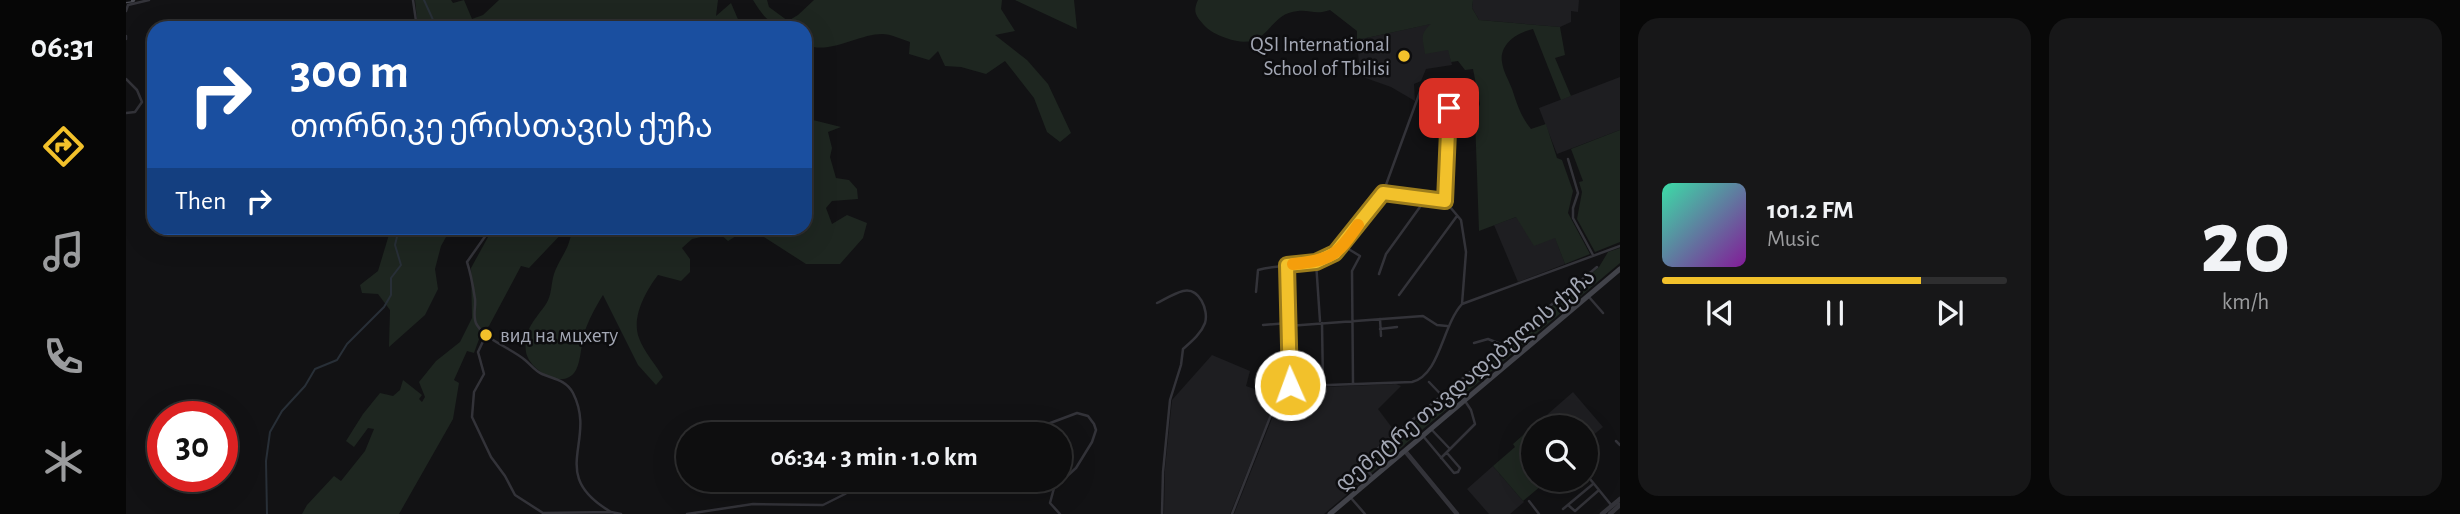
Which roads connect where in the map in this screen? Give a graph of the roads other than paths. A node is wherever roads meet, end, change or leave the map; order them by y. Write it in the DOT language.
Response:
graph roads {
  1 [pos="149,0"];
  2 [pos="413,0"];
  3 [pos="126,10"];
  4 [pos="416,21"];
  5 [pos="126,79"];
  6 [pos="128,84"];
  7 [pos="1421,89"];
  8 [pos="1453,96"];
  9 [pos="126,113"];
  10 [pos="1568,159"];
  11 [pos="1383,193"];
  12 [pos="1425,199"];
  13 [pos="1445,201"];
  14 [pos="1457,216"];
  15 [pos="486,235"];
  16 [pos="1342,245"];
  17 [pos="1620,246"];
  18 [pos="1593,255"];
  19 [pos="1316,262"];
  20 [pos="1287,265"];
  21 [pos="1597,267"];
  22 [pos="1620,269"];
  23 [pos="1379,274"];
  24 [pos="1256,292"];
  25 [pos="1399,295"];
  26 [pos="1588,296"];
  27 [pos="1555,302"];
  28 [pos="1157,303"];
  29 [pos="1462,304"];
  30 [pos="1603,313"];
  31 [pos="1566,316"];
  32 [pos="1380,318"];
  33 [pos="1352,321"];
  34 [pos="1321,323"];
  35 [pos="1288,324"];
  36 [pos="1263,325"];
  37 [pos="1447,326"];
  38 [pos="1397,327"];
  39 [pos="1380,328"];
  40 [pos="486,335"];
  41 [pos="1381,336"];
  42 [pos="1474,343"];
  43 [pos="1503,345"];
  44 [pos="1429,382"];
  45 [pos="1353,383"];
  46 [pos="1290,385"];
  47 [pos="1323,385"];
  48 [pos="1442,395"];
  49 [pos="1465,401"];
  50 [pos="1455,410"];
  51 [pos="1053,422"];
  52 [pos="1431,429"];
  53 [pos="1423,436"];
  54 [pos="1616,441"];
  55 [pos="1620,445"];
  56 [pos="1405,451"];
  57 [pos="1449,451"];
  58 [pos="1441,458"];
  59 [pos="1072,469"];
  60 [pos="1373,478"];
  61 [pos="1599,490"];
  62 [pos="848,492"];
  63 [pos="1052,492"];
  64 [pos="1583,492"];
  65 [pos="1350,497"];
  66 [pos="1620,499"];
  67 [pos="1529,501"];
  68 [pos="1568,505"];
  69 [pos="1620,505"];
  70 [pos="1612,506"];
  71 [pos="1563,509"];
  72 [pos="611,512"];
  73 [pos="621,514"];
  74 [pos="687,514"];
  75 [pos="1060,514"];
  76 [pos="1162,514"];
  77 [pos="1232,514"];
  78 [pos="1330,514"];
  79 [pos="1365,514"];
  80 [pos="1457,514"];
  81 [pos="1539,514"];
  82 [pos="1602,514"];
  83 [pos="1610,514"];
  1 -- 3 [label="street"];
  2 -- 4 [label="street"];
  5 -- 6 [label="street"];
  6 -- 9 [label="street"];
  7 -- 11 [label="street"];
  8 -- 13 [label="street"];
  10 -- 18 [label="street"];
  11 -- 12 [label="street"];
  11 -- 16 [label="street"];
  12 -- 13 [label="street"];
  12 -- 23 [label="street"];
  13 -- 14 [label="street"];
  14 -- 25 [label="street"];
  14 -- 29 [label="street"];
  15 -- 40 [label="street"];
  16 -- 19 [label="street"];
  16 -- 33 [label="street"];
  17 -- 18 [label="street"];
  18 -- 29 [label="street"];
  19 -- 20 [label="street"];
  19 -- 34 [label="street"];
  20 -- 24 [label="street"];
  20 -- 35 [label="street"];
  21 -- 27 [label="street, დემეტრე თავდადებულის ქუჩა"];
  22 -- 26 [label="main road, დემეტრე თავდადებულის ქუჩა"];
  26 -- 30 [label="street"];
  26 -- 31 [label="main road, დემეტრე თავდადებულის ქუჩა"];
  27 -- 31 [label="street"];
  27 -- 43 [label="street, დემეტრე თავდადებულის ქუჩა"];
  28 -- 76 [label="street"];
  29 -- 37 [label="street"];
  31 -- 49 [label="main road, დემეტრე თავდადებულის ქუჩა"];
  32 -- 33 [label="street"];
  32 -- 37 [label="street"];
  32 -- 39 [label="street"];
  33 -- 34 [label="street"];
  33 -- 45 [label="street"];
  34 -- 35 [label="street"];
  34 -- 47 [label="street"];
  35 -- 36 [label="street"];
  35 -- 46 [label="street"];
  37 -- 45 [label="street"];
  38 -- 39 [label="street"];
  39 -- 41 [label="street"];
  40 -- 72 [label="street"];
  40 -- 72 [label="street"];
  42 -- 43 [label="street"];
  43 -- 48 [label="street, დემეტრე თავდადებულის ქუჩა"];
  44 -- 48 [label="street"];
  45 -- 47 [label="street"];
  47 -- 77 [label="street"];
  48 -- 50 [label="street"];
  48 -- 60 [label="street, დემეტრე თავდადებულის ქუჩა"];
  49 -- 50 [label="main road, დემეტრე თავდადებულის ქუჩა"];
  49 -- 57 [label="street"];
  50 -- 52 [label="main road, დემეტრე თავდადებულის ქუჩა"];
  51 -- 59 [label="street"];
  52 -- 53 [label="main road, დემეტრე თავდადებულის ქუჩა"];
  52 -- 57 [label="street"];
  53 -- 56 [label="main road, დემეტრე თავდადებულის ქუჩა"];
  53 -- 58 [label="street"];
  54 -- 55 [label="street"];
  56 -- 60 [label="main road, დემეტრე თავდადებულის ქუჩა"];
  56 -- 80 [label="street"];
  57 -- 58 [label="street"];
  57 -- 58 [label="street"];
  60 -- 65 [label="main road, დემეტრე თავდადებულის ქუჩა"];
  61 -- 68 [label="street"];
  61 -- 70 [label="street"];
  62 -- 74 [label="street"];
  63 -- 75 [label="street"];
  64 -- 68 [label="street"];
  65 -- 78 [label="main road, დემეტრე თავდადებულის ქუჩა"];
  65 -- 79 [label="street"];
  66 -- 70 [label="street"];
  67 -- 81 [label="street"];
  68 -- 71 [label="street"];
  69 -- 83 [label="street"];
  70 -- 82 [label="street"];
  72 -- 73 [label="street"];
}
